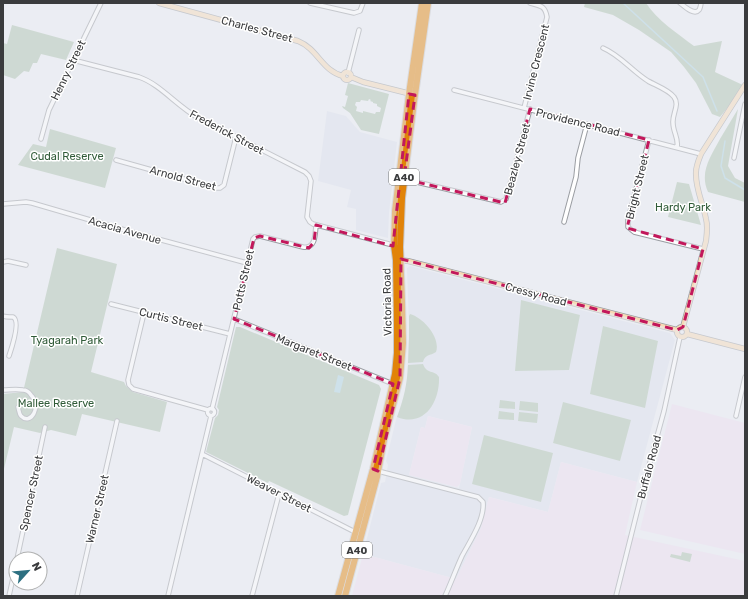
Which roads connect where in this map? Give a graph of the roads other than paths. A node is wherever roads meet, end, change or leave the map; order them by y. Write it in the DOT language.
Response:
graph roads {
  1 [pos="101,3"];
  2 [pos="159,3"];
  3 [pos="310,3"];
  4 [pos="363,3"];
  5 [pos="418,3"];
  6 [pos="422,3"];
  7 [pos="428,3"];
  8 [pos="530,3"];
  9 [pos="680,3"];
  10 [pos="701,3"];
  11 [pos="420,15"];
  12 [pos="359,30"];
  13 [pos="602,48"];
  14 [pos="73,60"];
  15 [pos="349,75"];
  16 [pos="745,85"];
  17 [pos="454,90"];
  18 [pos="743,93"];
  19 [pos="412,94"];
  20 [pos="745,104"];
  21 [pos="524,108"];
  22 [pos="530,110"];
  23 [pos="587,124"];
  24 [pos="236,137"];
  25 [pos="41,139"];
  26 [pos="649,140"];
  27 [pos="677,147"];
  28 [pos="701,154"];
  29 [pos="734,158"];
  30 [pos="116,160"];
  31 [pos="404,178"];
  32 [pos="3,204"];
  33 [pos="564,222"];
  34 [pos="316,225"];
  35 [pos="394,245"];
  36 [pos="703,249"];
  37 [pos="398,260"];
  38 [pos="3,262"];
  39 [pos="247,263"];
  40 [pos="26,264"];
  41 [pos="111,304"];
  42 [pos="144,313"];
  43 [pos="3,316"];
  44 [pos="234,319"];
  45 [pos="683,327"];
  46 [pos="677,330"];
  47 [pos="230,334"];
  48 [pos="687,334"];
  49 [pos="680,337"];
  50 [pos="745,349"];
  51 [pos="9,356"];
  52 [pos="745,377"];
  53 [pos="393,384"];
  54 [pos="3,390"];
  55 [pos="18,408"];
  56 [pos="212,409"];
  57 [pos="208,410"];
  58 [pos="210,416"];
  59 [pos="736,416"];
  60 [pos="117,421"];
  61 [pos="45,427"];
  62 [pos="202,454"];
  63 [pos="376,470"];
  64 [pos="279,494"];
  65 [pos="355,532"];
  66 [pos="19,551"];
  67 [pos="77,596"];
  68 [pos="168,596"];
  69 [pos="252,596"];
  70 [pos="338,596"];
  71 [pos="345,596"];
  72 [pos="445,596"];
  73 [pos="616,596"];
  1 -- 14 [label="street, Henry Street"];
  2 -- 15 [label="street, Charles Street"];
  3 -- 4 [label="street"];
  5 -- 11 [label="street"];
  6 -- 11 [label="highway, Victoria Road / A40"];
  7 -- 19 [label="highway, Victoria Road / A40"];
  8 -- 21 [label="street, Irvine Crescent"];
  9 -- 10 [label="street"];
  11 -- 19 [label="highway, Victoria Road / A40"];
  12 -- 15 [label="street"];
  13 -- 27 [label="street"];
  14 -- 24 [label="street, Frederick Street"];
  14 -- 25 [label="street, Henry Street"];
  15 -- 19 [label="street"];
  16 -- 18 [label="street"];
  17 -- 21 [label="street, Providence Road"];
  18 -- 28 [label="street"];
  19 -- 31 [label="highway, Victoria Road / A40"];
  19 -- 35 [label="highway, Victoria Road / A40"];
  20 -- 29 [label="street"];
  21 -- 22 [label="street, Providence Road"];
  22 -- 23 [label="street, Providence Road"];
  22 -- 31 [label="street, Beazley Street"];
  23 -- 26 [label="street, Providence Road"];
  23 -- 33 [label="street"];
  24 -- 30 [label="street, Arnold Street"];
  24 -- 34 [label="street, Frederick Street"];
  26 -- 27 [label="street, Providence Road"];
  26 -- 36 [label="street, Bright Street"];
  27 -- 28 [label="street, Providence Road"];
  28 -- 36 [label="street"];
  31 -- 37 [label="highway, Victoria Road / A40"];
  32 -- 39 [label="street, Acacia Avenue"];
  34 -- 35 [label="street"];
  34 -- 39 [label="street, Potts Street"];
  35 -- 37 [label="highway, Victoria Road / A40"];
  36 -- 45 [label="street"];
  37 -- 46 [label="street, Cressy Road"];
  37 -- 53 [label="highway, Victoria Road / A40"];
  37 -- 63 [label="highway, Victoria Road / A40"];
  38 -- 40 [label="street"];
  39 -- 44 [label="street, Potts Street"];
  41 -- 42 [label="street, Curtis Street"];
  42 -- 47 [label="street, Curtis Street"];
  42 -- 57 [label="street"];
  43 -- 51 [label="street"];
  44 -- 47 [label="street, Potts Street"];
  44 -- 53 [label="street, Margaret Street"];
  45 -- 46 [label="street"];
  45 -- 48 [label="street"];
  46 -- 49 [label="street"];
  47 -- 56 [label="street, Potts Street"];
  48 -- 49 [label="street"];
  48 -- 50 [label="street"];
  49 -- 73 [label="street, Buffalo Road"];
  52 -- 59 [label="street"];
  53 -- 63 [label="highway, Victoria Road / A40"];
  54 -- 55 [label="street"];
  56 -- 57 [label="street"];
  56 -- 58 [label="street"];
  57 -- 58 [label="street"];
  58 -- 62 [label="street"];
  60 -- 67 [label="street, Warner Street"];
  61 -- 66 [label="street, Spencer Street"];
  62 -- 64 [label="street, Weaver Street"];
  62 -- 68 [label="street"];
  63 -- 65 [label="highway, Victoria Road / A40"];
  63 -- 71 [label="highway, Victoria Road / A40"];
  63 -- 72 [label="street"];
  64 -- 65 [label="street, Weaver Street"];
  64 -- 69 [label="street"];
  65 -- 70 [label="highway, Victoria Road / A40"];
}
